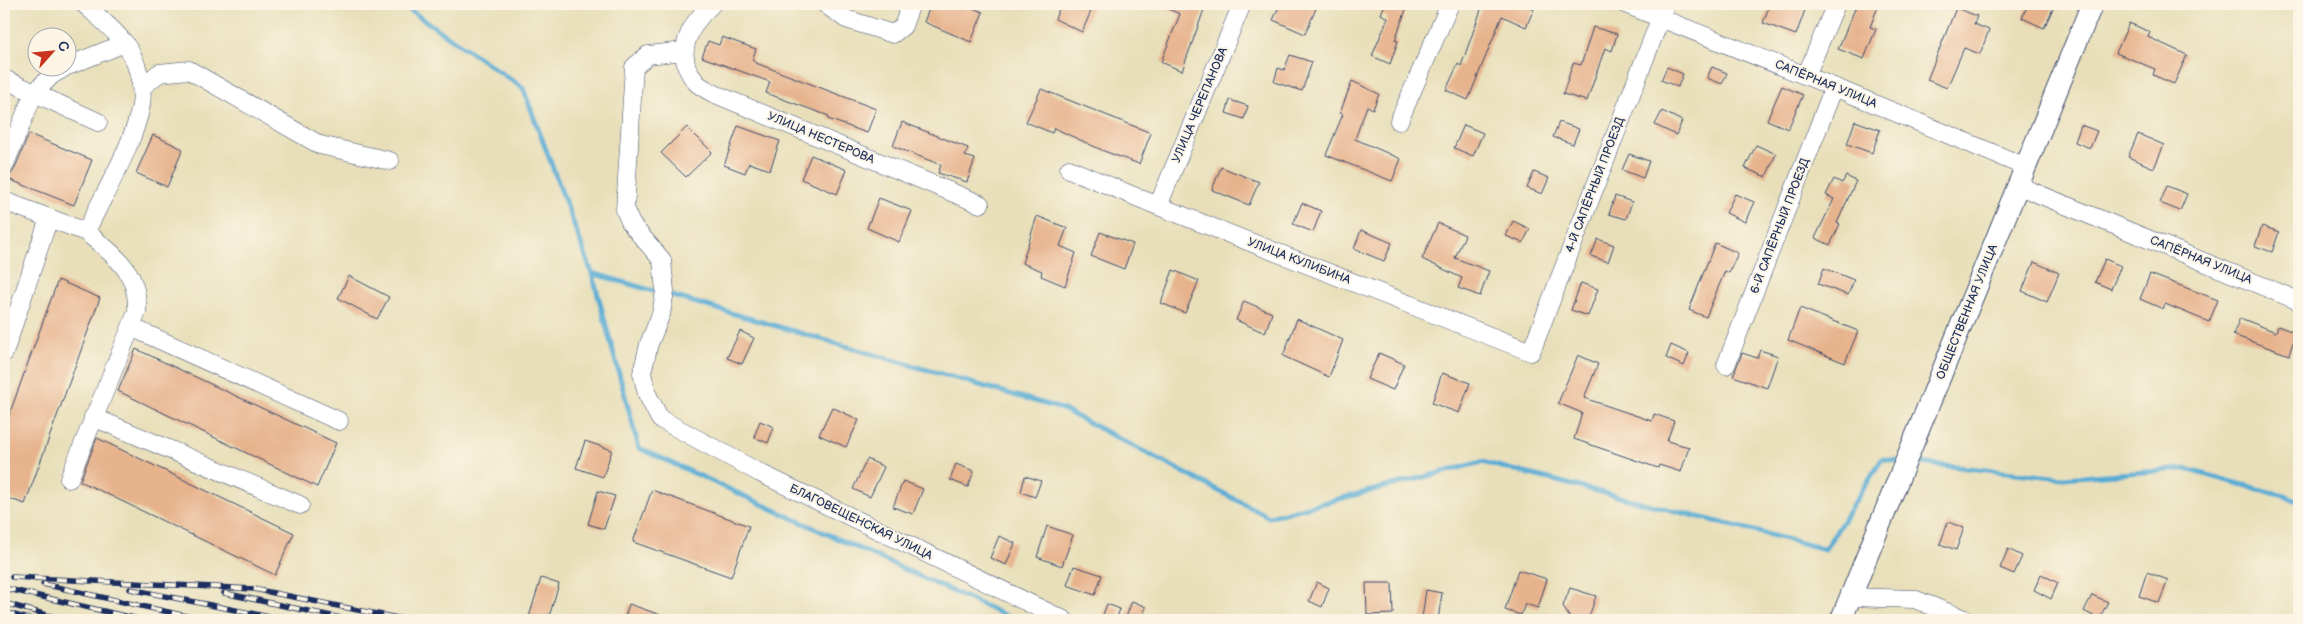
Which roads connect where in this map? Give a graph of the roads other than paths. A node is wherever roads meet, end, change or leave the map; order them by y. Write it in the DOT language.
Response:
graph roads {
  1 [pos="84,4"];
  2 [pos="712,4"];
  3 [pos="825,4"];
  4 [pos="911,4"];
  5 [pos="1242,4"];
  6 [pos="1450,4"];
  7 [pos="1625,4"];
  8 [pos="1836,4"];
  9 [pos="2092,4"];
  10 [pos="1663,11"];
  11 [pos="125,43"];
  12 [pos="684,51"];
  13 [pos="78,62"];
  14 [pos="1806,76"];
  15 [pos="49,78"];
  16 [pos="4,80"];
  17 [pos="142,87"];
  18 [pos="1834,87"];
  19 [pos="34,93"];
  20 [pos="1399,121"];
  21 [pos="98,122"];
  22 [pos="390,161"];
  23 [pos="4,166"];
  24 [pos="1069,169"];
  25 [pos="2022,177"];
  26 [pos="4,201"];
  27 [pos="980,204"];
  28 [pos="1158,206"];
  29 [pos="48,218"];
  30 [pos="86,232"];
  31 [pos="2299,301"];
  32 [pos="131,327"];
  33 [pos="1531,352"];
  34 [pos="4,353"];
  35 [pos="1726,365"];
  36 [pos="94,417"];
  37 [pos="339,421"];
  38 [pos="69,479"];
  39 [pos="300,505"];
  40 [pos="1850,597"];
  41 [pos="1064,620"];
  42 [pos="1841,620"];
  43 [pos="1967,620"];
  1 -- 11 [label="street"];
  2 -- 12 [label="street"];
  3 -- 4 [label="street"];
  5 -- 28 [label="street, УЛИЦА ЧЕРЕПАНОВА"];
  6 -- 20 [label="street"];
  7 -- 10 [label="street, САПЁРНАЯ УЛИЦА"];
  8 -- 14 [label="street"];
  9 -- 25 [label="main road, ОБЩЕСТВЕННАЯ УЛИЦА"];
  10 -- 14 [label="street, САПЁРНАЯ УЛИЦА"];
  10 -- 33 [label="street, 4-Й САПЁРНЫЙ ПРОЕЗД"];
  11 -- 13 [label="street"];
  11 -- 17 [label="street"];
  12 -- 27 [label="street, УЛИЦА НЕСТЕРОВА"];
  12 -- 41 [label="street, БЛАГОВЕЩЕНСКАЯ УЛИЦА"];
  14 -- 18 [label="street, САПЁРНАЯ УЛИЦА"];
  15 -- 19 [label="street"];
  16 -- 19 [label="street"];
  17 -- 22 [label="street"];
  17 -- 30 [label="street"];
  18 -- 25 [label="street, САПЁРНАЯ УЛИЦА"];
  18 -- 35 [label="street, 6-Й САПЁРНЫЙ ПРОЕЗД"];
  19 -- 21 [label="street"];
  19 -- 23 [label="street"];
  24 -- 28 [label="street, УЛИЦА КУЛИБИНА"];
  25 -- 31 [label="street, САПЁРНАЯ УЛИЦА"];
  25 -- 40 [label="main road, ОБЩЕСТВЕННАЯ УЛИЦА"];
  26 -- 29 [label="street"];
  28 -- 33 [label="street, УЛИЦА КУЛИБИНА"];
  29 -- 30 [label="street"];
  29 -- 34 [label="street"];
  30 -- 32 [label="street"];
  32 -- 36 [label="street"];
  32 -- 37 [label="street"];
  36 -- 38 [label="street"];
  36 -- 39 [label="street"];
  40 -- 42 [label="main road, ОБЩЕСТВЕННАЯ УЛИЦА"];
  40 -- 43 [label="street"];
}
